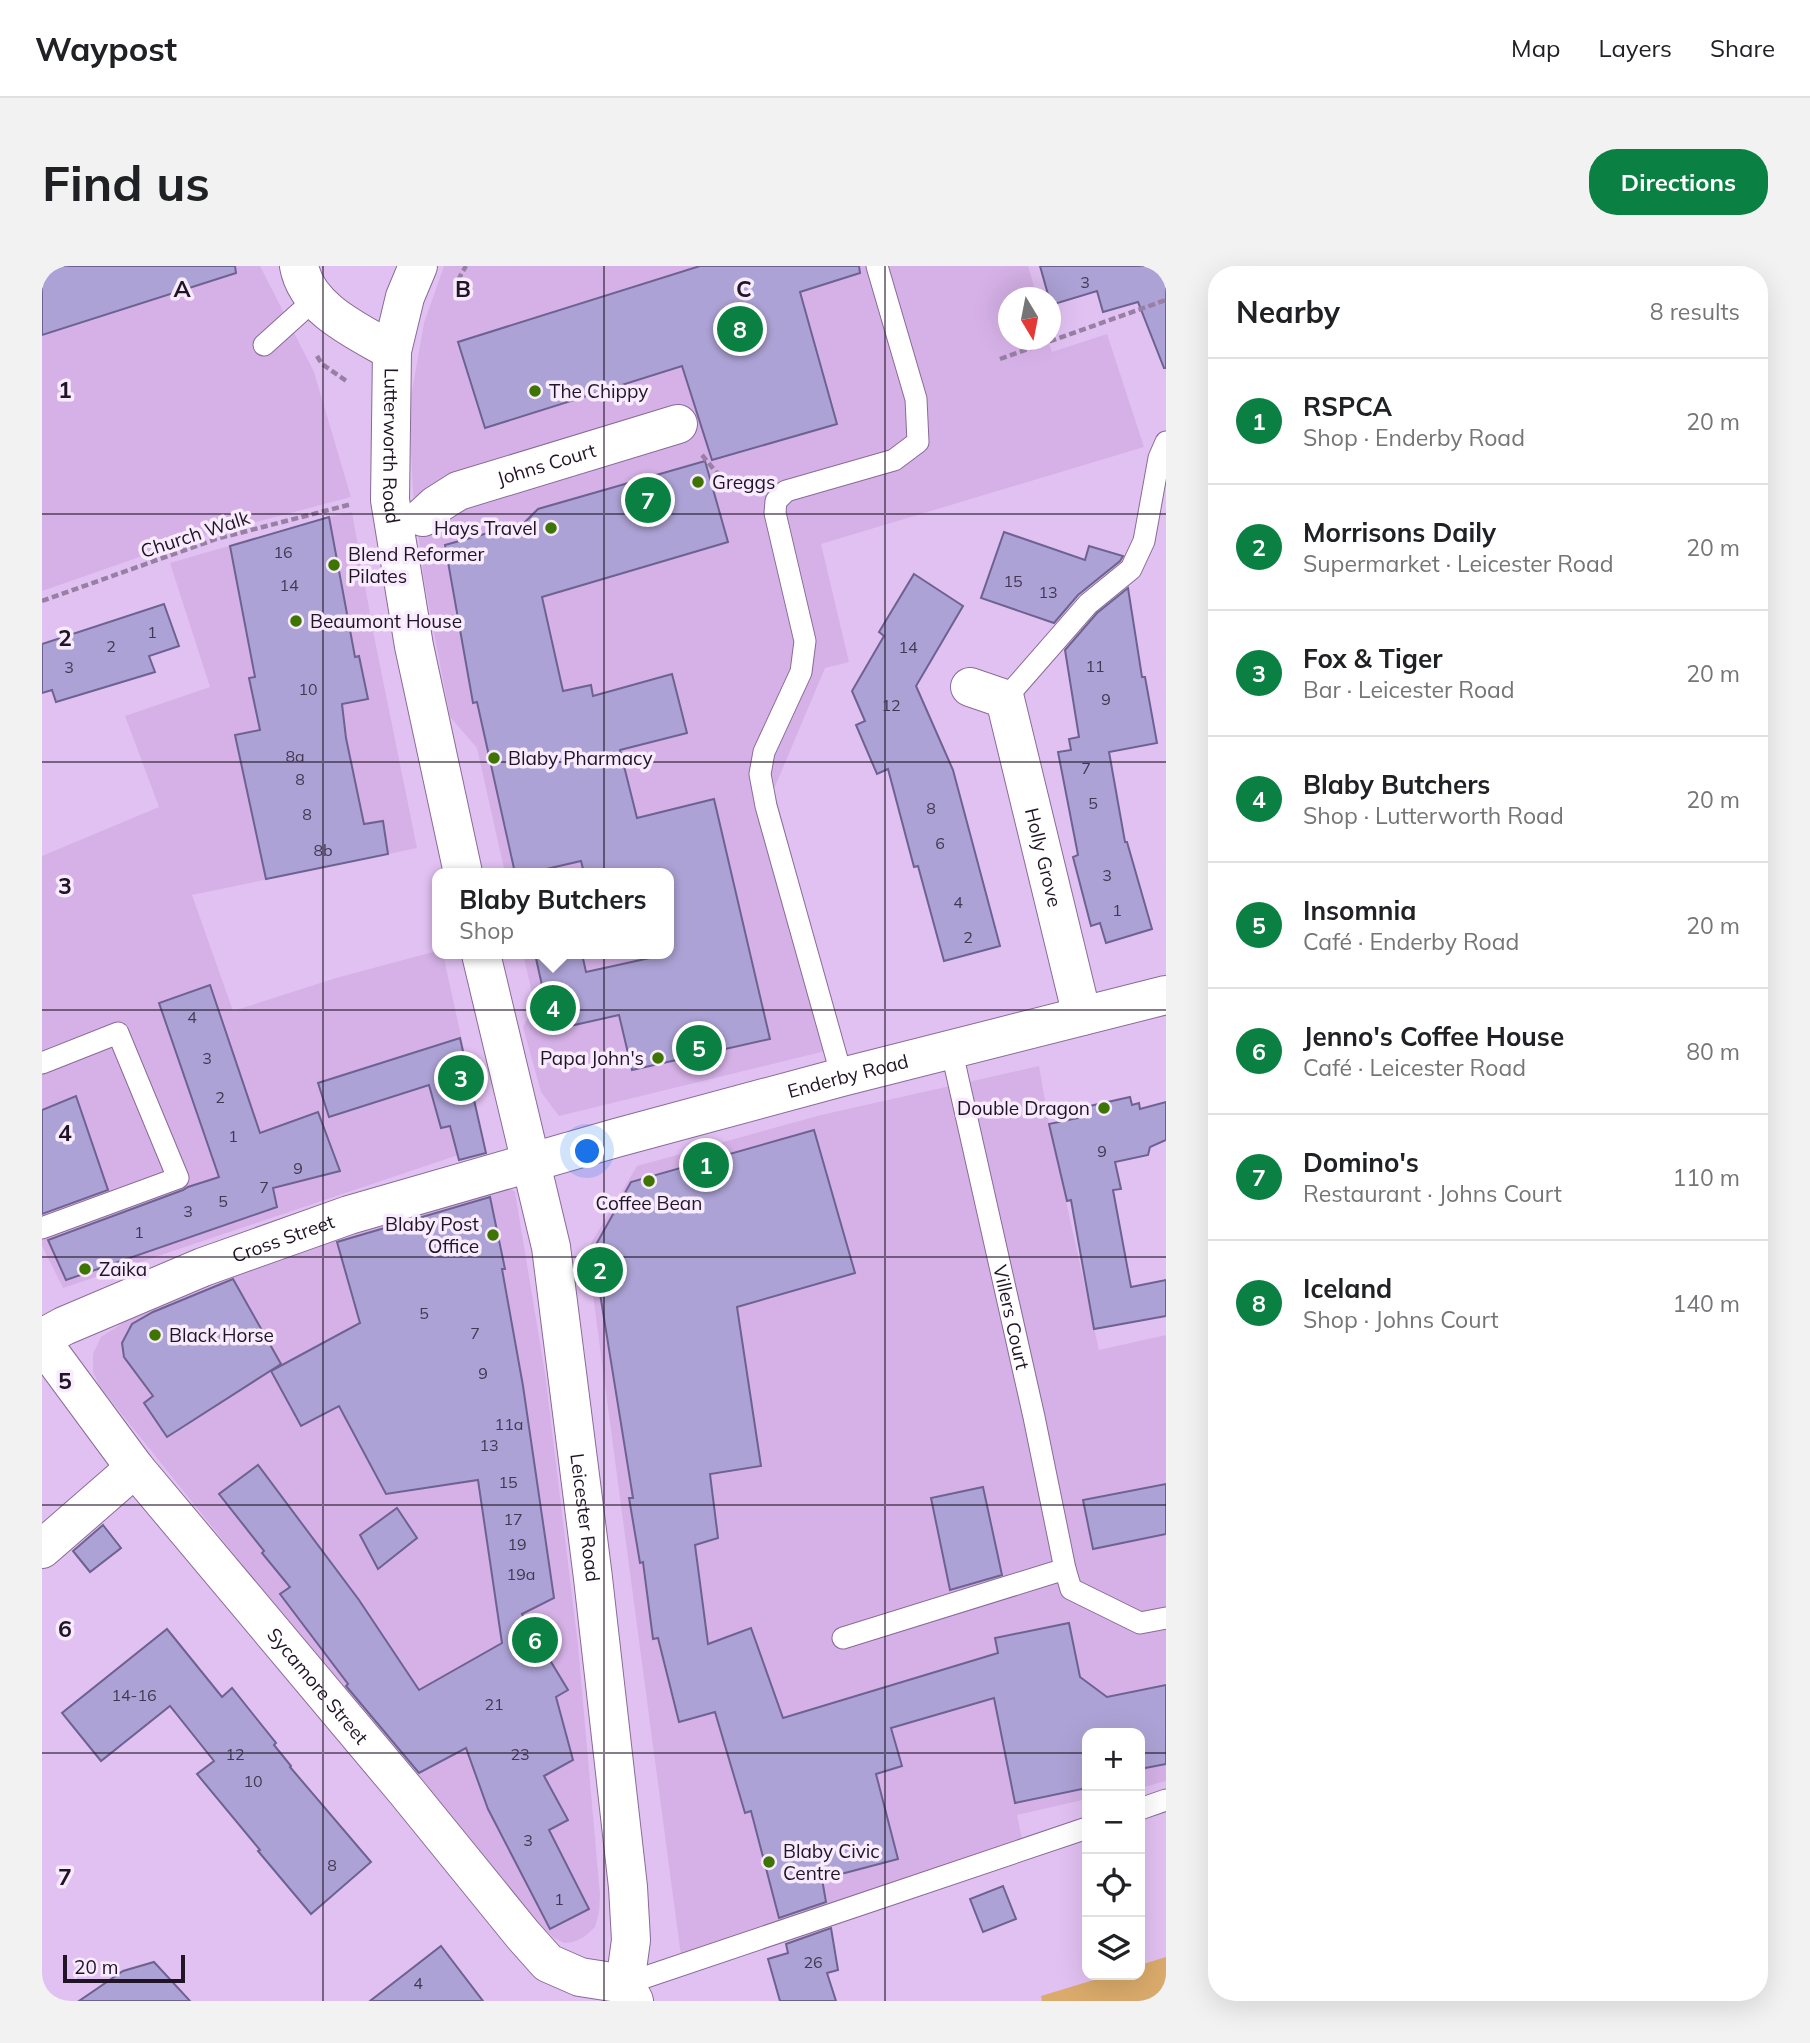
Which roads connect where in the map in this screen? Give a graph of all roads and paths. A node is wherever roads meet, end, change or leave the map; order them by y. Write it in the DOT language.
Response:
graph roads {
  1 [pos="418,266"];
  2 [pos="877,266"];
  3 [pos="307,283"];
  4 [pos="1166,300"];
  5 [pos="264,345"];
  6 [pos="392,351"];
  7 [pos="1000,359"];
  8 [pos="678,424"];
  9 [pos="1166,442"];
  10 [pos="776,501"];
  11 [pos="359,502"];
  12 [pos="423,517"];
  13 [pos="42,601"];
  14 [pos="970,687"];
  15 [pos="1005,699"];
  16 [pos="462,868"];
  17 [pos="482,959"];
  18 [pos="1166,995"];
  19 [pos="1082,1016"];
  20 [pos="951,1048"];
  21 [pos="42,1063"];
  22 [pos="842,1077"];
  23 [pos="532,1163"];
  24 [pos="42,1228"];
  25 [pos="42,1340"];
  26 [pos="135,1468"];
  27 [pos="42,1549"];
  28 [pos="1068,1579"];
  29 [pos="1166,1618"];
  30 [pos="843,1638"];
  31 [pos="1166,1800"];
  32 [pos="1145,1808"];
  33 [pos="1082,1830"];
  34 [pos="630,1993"];
  1 -- 6 [label="street, Lutterworth Road"];
  2 -- 10 [label="lane"];
  3 -- 5 [label="lane"];
  3 -- 6 [label="street"];
  4 -- 7 [label="path"];
  6 -- 16 [label="street, Lutterworth Road"];
  8 -- 10 [label="path"];
  8 -- 12 [label="street, Johns Court"];
  9 -- 15 [label="lane"];
  10 -- 22 [label="lane"];
  11 -- 13 [label="path, Church Walk"];
  14 -- 15 [label="street"];
  15 -- 19 [label="street, Holly Grove"];
  17 -- 23 [label="street, Leicester Road"];
  18 -- 19 [label="street, Enderby Road"];
  19 -- 20 [label="street, Enderby Road"];
  20 -- 22 [label="street, Enderby Road"];
  20 -- 28 [label="lane, Villers Court"];
  21 -- 24 [label="lane"];
  22 -- 23 [label="street, Enderby Road"];
  23 -- 25 [label="street, Cross Street"];
  23 -- 34 [label="street, Leicester Road"];
  25 -- 26 [label="street, Sycamore Street"];
  26 -- 27 [label="street"];
  26 -- 34 [label="street, Sycamore Street"];
  28 -- 29 [label="lane"];
  28 -- 30 [label="lane"];
  31 -- 32 [label="lane"];
  33 -- 34 [label="lane"];
}
